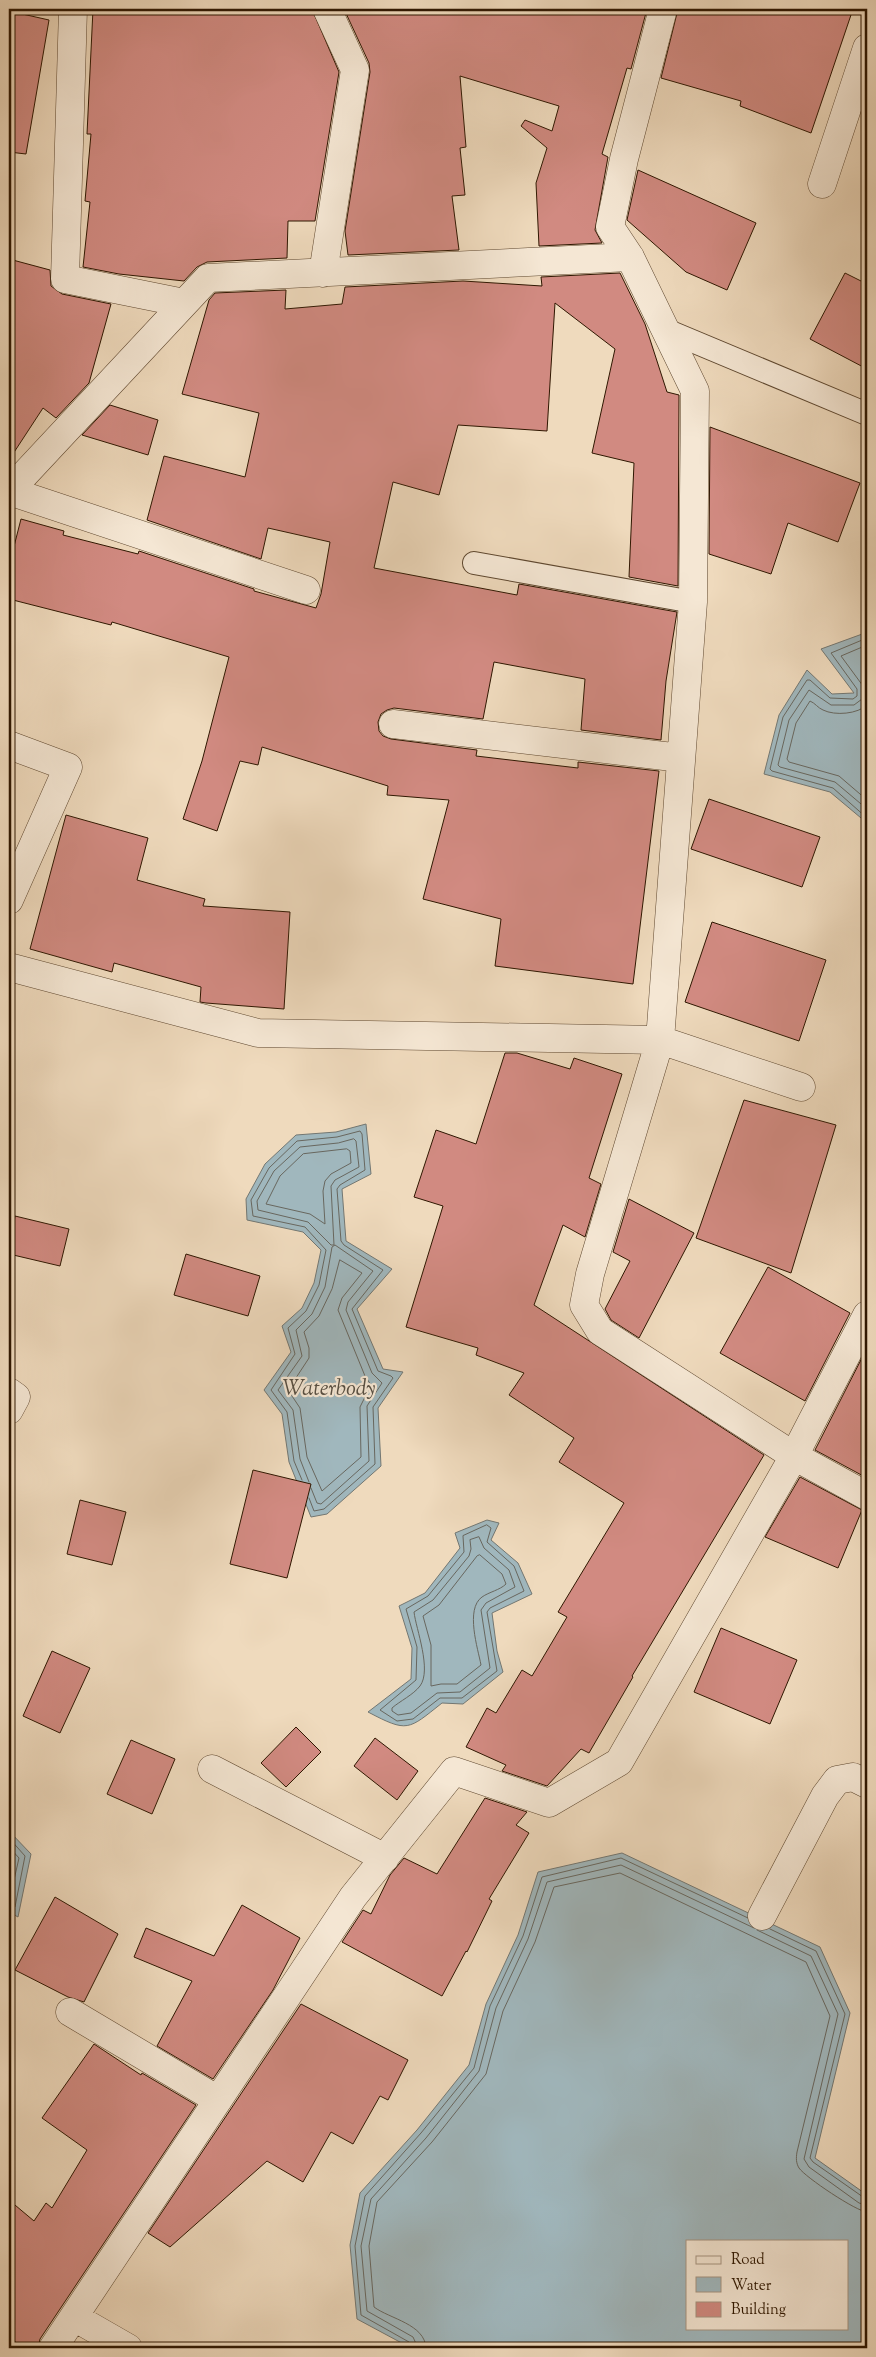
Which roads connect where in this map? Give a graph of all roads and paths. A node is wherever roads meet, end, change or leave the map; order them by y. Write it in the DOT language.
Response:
graph roads {
  1 [pos="73,9"];
  2 [pos="327,9"];
  3 [pos="663,9"];
  4 [pos="867,48"];
  5 [pos="822,184"];
  6 [pos="630,257"];
  7 [pos="324,273"];
  8 [pos="184,304"];
  9 [pos="666,330"];
  10 [pos="867,414"];
  11 [pos="9,491"];
  12 [pos="474,563"];
  13 [pos="306,590"];
  14 [pos="693,602"];
  15 [pos="393,724"];
  16 [pos="9,745"];
  17 [pos="681,758"];
  18 [pos="9,900"];
  19 [pos="9,967"];
  20 [pos="660,1040"];
  21 [pos="801,1087"];
  22 [pos="867,1315"];
  23 [pos="9,1392"];
  24 [pos="9,1410"];
  25 [pos="794,1456"];
  26 [pos="867,1496"];
  27 [pos="212,1769"];
  28 [pos="867,1784"];
  29 [pos="385,1858"];
  30 [pos="762,1916"];
  31 [pos="70,2012"];
  32 [pos="218,2100"];
  33 [pos="74,2317"];
  34 [pos="53,2348"];
  35 [pos="128,2348"];
  1 -- 8 [label="street"];
  2 -- 7 [label="street"];
  3 -- 6 [label="street"];
  4 -- 5 [label="street"];
  6 -- 7 [label="street"];
  6 -- 9 [label="street"];
  7 -- 8 [label="street"];
  8 -- 11 [label="street"];
  9 -- 10 [label="lane"];
  9 -- 14 [label="street"];
  11 -- 13 [label="street"];
  12 -- 14 [label="lane"];
  14 -- 17 [label="street"];
  15 -- 17 [label="street"];
  16 -- 18 [label="street"];
  17 -- 20 [label="street"];
  19 -- 20 [label="street"];
  20 -- 21 [label="street"];
  20 -- 25 [label="street"];
  22 -- 25 [label="street"];
  23 -- 24 [label="street"];
  25 -- 26 [label="street"];
  25 -- 29 [label="street"];
  27 -- 29 [label="street"];
  28 -- 30 [label="street"];
  29 -- 32 [label="street"];
  31 -- 32 [label="street"];
  32 -- 33 [label="street"];
  33 -- 34 [label="street"];
  33 -- 35 [label="street"];
}
